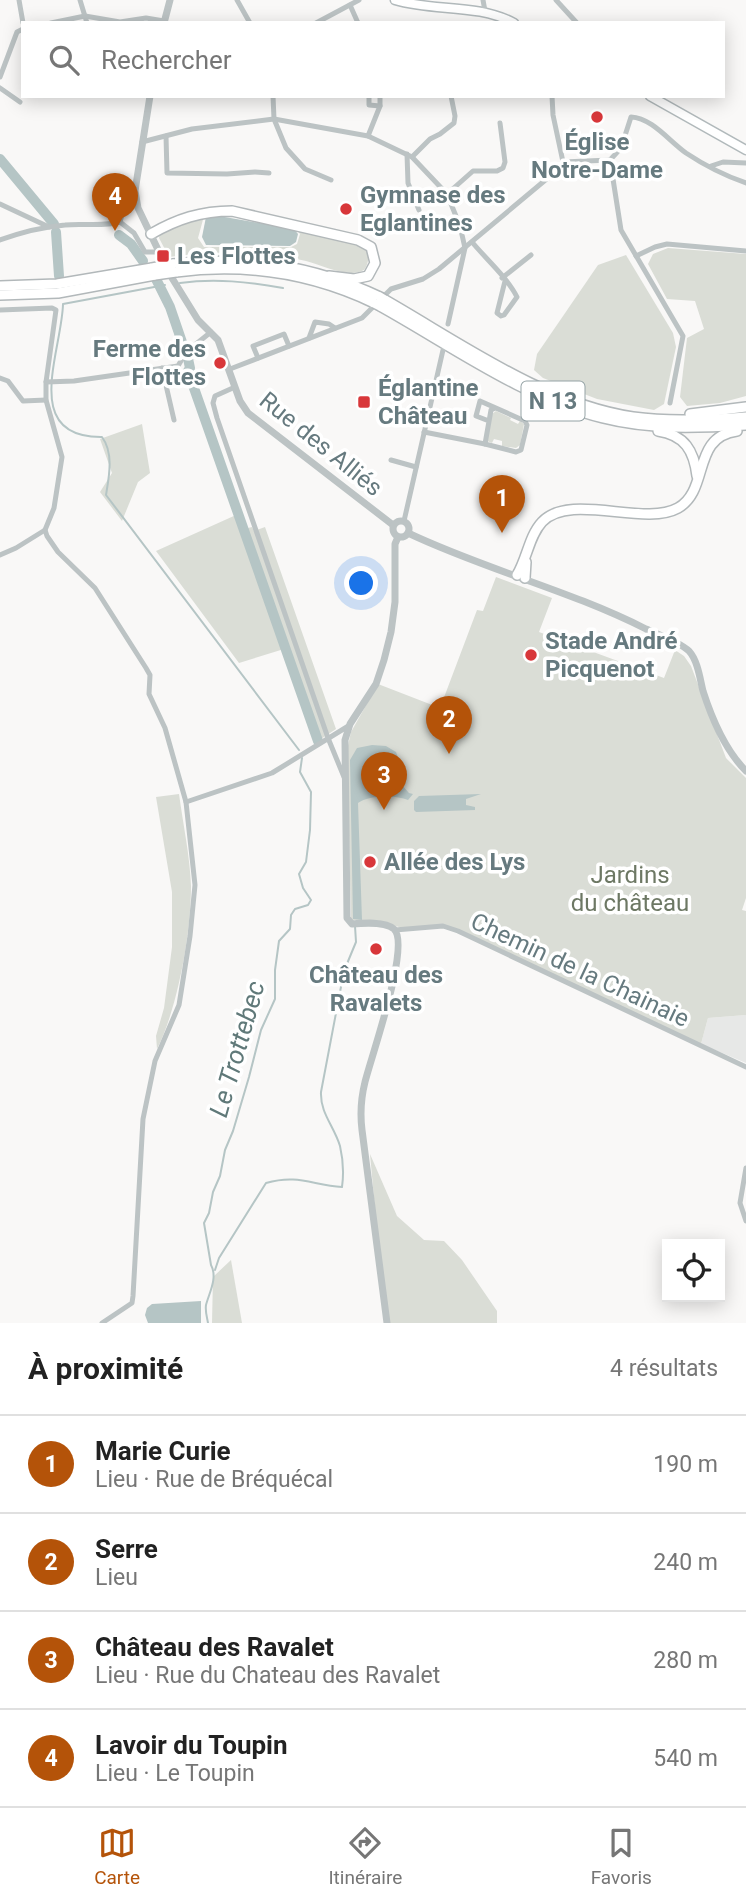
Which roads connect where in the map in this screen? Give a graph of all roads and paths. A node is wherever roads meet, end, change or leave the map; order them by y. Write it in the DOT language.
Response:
graph roads {
  1 [pos="19,0"];
  2 [pos="80,0"];
  3 [pos="170,0"];
  4 [pos="237,0"];
  5 [pos="359,0"];
  6 [pos="395,0"];
  7 [pos="483,0"];
  8 [pos="556,0"];
  9 [pos="350,5"];
  10 [pos="485,11"];
  11 [pos="86,19"];
  12 [pos="23,21"];
  13 [pos="68,21"];
  14 [pos="109,21"];
  15 [pos="126,21"];
  16 [pos="160,21"];
  17 [pos="164,21"];
  18 [pos="249,21"];
  19 [pos="320,21"];
  20 [pos="357,21"];
  21 [pos="509,21"];
  22 [pos="575,21"];
  23 [pos="21,30"];
  24 [pos="0,77"];
  25 [pos="0,88"];
  26 [pos="150,98"];
  27 [pos="273,98"];
  28 [pos="369,98"];
  29 [pos="380,98"];
  30 [pos="452,98"];
  31 [pos="552,98"];
  32 [pos="654,98"];
  33 [pos="20,102"];
  34 [pos="380,106"];
  35 [pos="274,119"];
  36 [pos="500,123"];
  37 [pos="166,136"];
  38 [pos="368,136"];
  39 [pos="142,142"];
  40 [pos="746,149"];
  41 [pos="410,155"];
  42 [pos="610,160"];
  43 [pos="746,163"];
  44 [pos="562,165"];
  45 [pos="710,167"];
  46 [pos="269,173"];
  47 [pos="331,180"];
  48 [pos="746,183"];
  49 [pos="447,194"];
  50 [pos="126,199"];
  51 [pos="0,204"];
  52 [pos="419,210"];
  53 [pos="120,222"];
  54 [pos="52,227"];
  55 [pos="151,234"];
  56 [pos="0,240"];
  57 [pos="472,242"];
  58 [pos="465,248"];
  59 [pos="746,251"];
  60 [pos="161,255"];
  61 [pos="531,255"];
  62 [pos="636,256"];
  63 [pos="174,271"];
  64 [pos="153,272"];
  65 [pos="329,276"];
  66 [pos="504,279"];
  67 [pos="0,286"];
  68 [pos="0,295"];
  69 [pos="380,302"];
  70 [pos="0,310"];
  71 [pos="448,324"];
  72 [pos="335,328"];
  73 [pos="211,332"];
  74 [pos="309,338"];
  75 [pos="289,346"];
  76 [pos="443,350"];
  77 [pos="258,358"];
  78 [pos="162,368"];
  79 [pos="230,369"];
  80 [pos="0,378"];
  81 [pos="46,382"];
  82 [pos="235,387"];
  83 [pos="46,400"];
  84 [pos="670,403"];
  85 [pos="746,407"];
  86 [pos="495,408"];
  87 [pos="597,409"];
  88 [pos="746,417"];
  89 [pos="174,420"];
  90 [pos="489,421"];
  91 [pos="626,423"];
  92 [pos="746,428"];
  93 [pos="424,432"];
  94 [pos="485,444"];
  95 [pos="391,460"];
  96 [pos="416,467"];
  97 [pos="697,478"];
  98 [pos="404,521"];
  99 [pos="393,525"];
  100 [pos="45,530"];
  101 [pos="408,533"];
  102 [pos="398,537"];
  103 [pos="0,555"];
  104 [pos="521,577"];
  105 [pos="350,724"];
  106 [pos="328,738"];
  107 [pos="746,771"];
  108 [pos="344,777"];
  109 [pos="186,802"];
  110 [pos="395,930"];
  111 [pos="746,1067"];
  112 [pos="746,1168"];
  113 [pos="746,1221"];
  114 [pos="102,1323"];
  115 [pos="387,1323"];
  1 -- 12 [label="street"];
  2 -- 11 [label="street"];
  3 -- 17 [label="street"];
  4 -- 18 [label="street"];
  5 -- 9 [label="street"];
  6 -- 10 [label="main road"];
  7 -- 10 [label="street"];
  8 -- 22 [label="street"];
  9 -- 19 [label="street"];
  9 -- 20 [label="street"];
  10 -- 21 [label="main road"];
  11 -- 13 [label="street"];
  11 -- 14 [label="street"];
  15 -- 16 [label="street"];
  23 -- 24 [label="street"];
  25 -- 33 [label="street"];
  26 -- 39 [label="street"];
  27 -- 35 [label="street"];
  28 -- 34 [label="street"];
  29 -- 34 [label="street"];
  30 -- 41 [label="street"];
  31 -- 44 [label="street"];
  32 -- 40 [label="main road"];
  34 -- 38 [label="street"];
  35 -- 37 [label="street"];
  35 -- 38 [label="street"];
  35 -- 47 [label="street"];
  36 -- 49 [label="street"];
  37 -- 39 [label="street"];
  37 -- 46 [label="street"];
  38 -- 41 [label="street"];
  39 -- 55 [label="street"];
  41 -- 49 [label="street"];
  41 -- 52 [label="street"];
  42 -- 44 [label="street"];
  42 -- 45 [label="street"];
  42 -- 62 [label="street"];
  43 -- 45 [label="street"];
  44 -- 57 [label="street"];
  45 -- 48 [label="street"];
  49 -- 58 [label="street"];
  50 -- 53 [label="street"];
  51 -- 54 [label="street"];
  53 -- 54 [label="street"];
  53 -- 60 [label="street"];
  54 -- 56 [label="street"];
  55 -- 60 [label="street"];
  55 -- 65 [label="highway"];
  57 -- 58 [label="street"];
  57 -- 66 [label="street"];
  58 -- 71 [label="street"];
  58 -- 72 [label="street"];
  59 -- 62 [label="street"];
  61 -- 66 [label="street"];
  62 -- 84 [label="street"];
  63 -- 64 [label="highway, N 13, bridge"];
  63 -- 65 [label="highway, N 13"];
  63 -- 69 [label="highway, N 13"];
  63 -- 73 [label="street, Rue des Alliés"];
  64 -- 67 [label="highway, N 13"];
  64 -- 68 [label="highway, N 13"];
  65 -- 69 [label="highway, N 13"];
  66 -- 66 [label="street"];
  69 -- 87 [label="highway, N 13"];
  69 -- 91 [label="highway, N 13"];
  70 -- 81 [label="street"];
  72 -- 74 [label="street"];
  72 -- 74 [label="street"];
  73 -- 78 [label="street"];
  73 -- 79 [label="street, Rue des Alliés"];
  74 -- 75 [label="street"];
  75 -- 77 [label="street"];
  75 -- 77 [label="street"];
  76 -- 93 [label="street"];
  77 -- 79 [label="street"];
  78 -- 81 [label="street"];
  78 -- 89 [label="street"];
  79 -- 82 [label="street, Rue des Alliés"];
  80 -- 83 [label="street"];
  81 -- 83 [label="street"];
  82 -- 99 [label="street, Rue des Alliés"];
  82 -- 106 [label="street"];
  83 -- 100 [label="street"];
  85 -- 87 [label="highway"];
  86 -- 90 [label="street"];
  86 -- 90 [label="street"];
  86 -- 94 [label="street"];
  87 -- 88 [label="highway, N 13"];
  90 -- 94 [label="street"];
  91 -- 92 [label="highway, N 13"];
  91 -- 97 [label="highway"];
  92 -- 97 [label="highway"];
  93 -- 94 [label="street"];
  93 -- 96 [label="street"];
  95 -- 96 [label="street"];
  96 -- 98 [label="street"];
  97 -- 104 [label="highway"];
  98 -- 99 [label="street"];
  98 -- 101 [label="street"];
  99 -- 102 [label="street"];
  100 -- 103 [label="street"];
  100 -- 109 [label="street"];
  101 -- 102 [label="street"];
  101 -- 104 [label="street"];
  102 -- 105 [label="street"];
  104 -- 107 [label="street"];
  105 -- 106 [label="street"];
  105 -- 108 [label="street"];
  106 -- 108 [label="street"];
  106 -- 109 [label="street"];
  108 -- 110 [label="street"];
  109 -- 114 [label="street"];
  110 -- 111 [label="street, Chemin de la Chainaie"];
  110 -- 115 [label="street"];
  112 -- 113 [label="street"];
}
